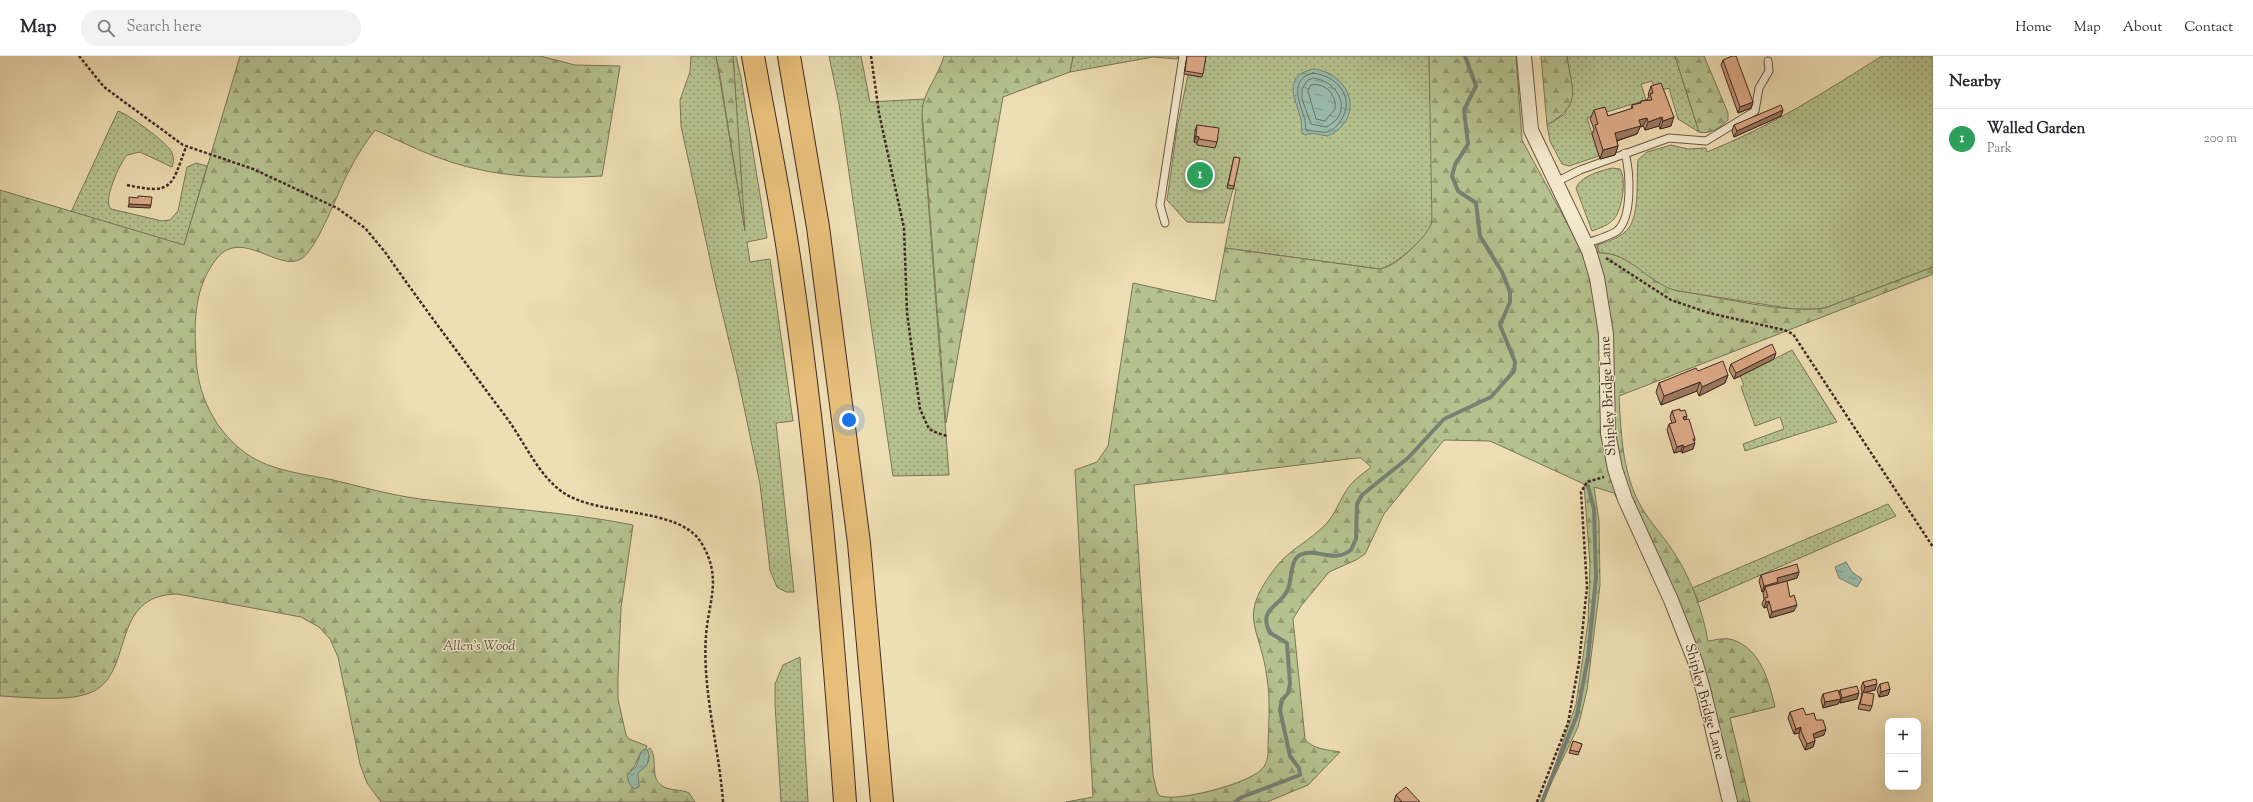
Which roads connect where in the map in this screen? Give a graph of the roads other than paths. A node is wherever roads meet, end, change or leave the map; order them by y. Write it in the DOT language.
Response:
graph roads {
  1 [pos="753,56"];
  2 [pos="789,56"];
  3 [pos="1183,56"];
  4 [pos="1524,56"];
  5 [pos="1768,61"];
  6 [pos="1625,153"];
  7 [pos="1556,182"];
  8 [pos="1165,223"];
  9 [pos="1587,248"];
  10 [pos="845,802"];
  11 [pos="882,802"];
  12 [pos="1730,802"];
  1 -- 10 [label="highway"];
  2 -- 11 [label="highway"];
  3 -- 8 [label="lane"];
  4 -- 7 [label="street, Shipley Bridge Lane"];
  5 -- 6 [label="lane"];
  6 -- 7 [label="lane"];
  6 -- 9 [label="lane"];
  7 -- 9 [label="street, Shipley Bridge Lane"];
  9 -- 12 [label="street, Shipley Bridge Lane"];
}
